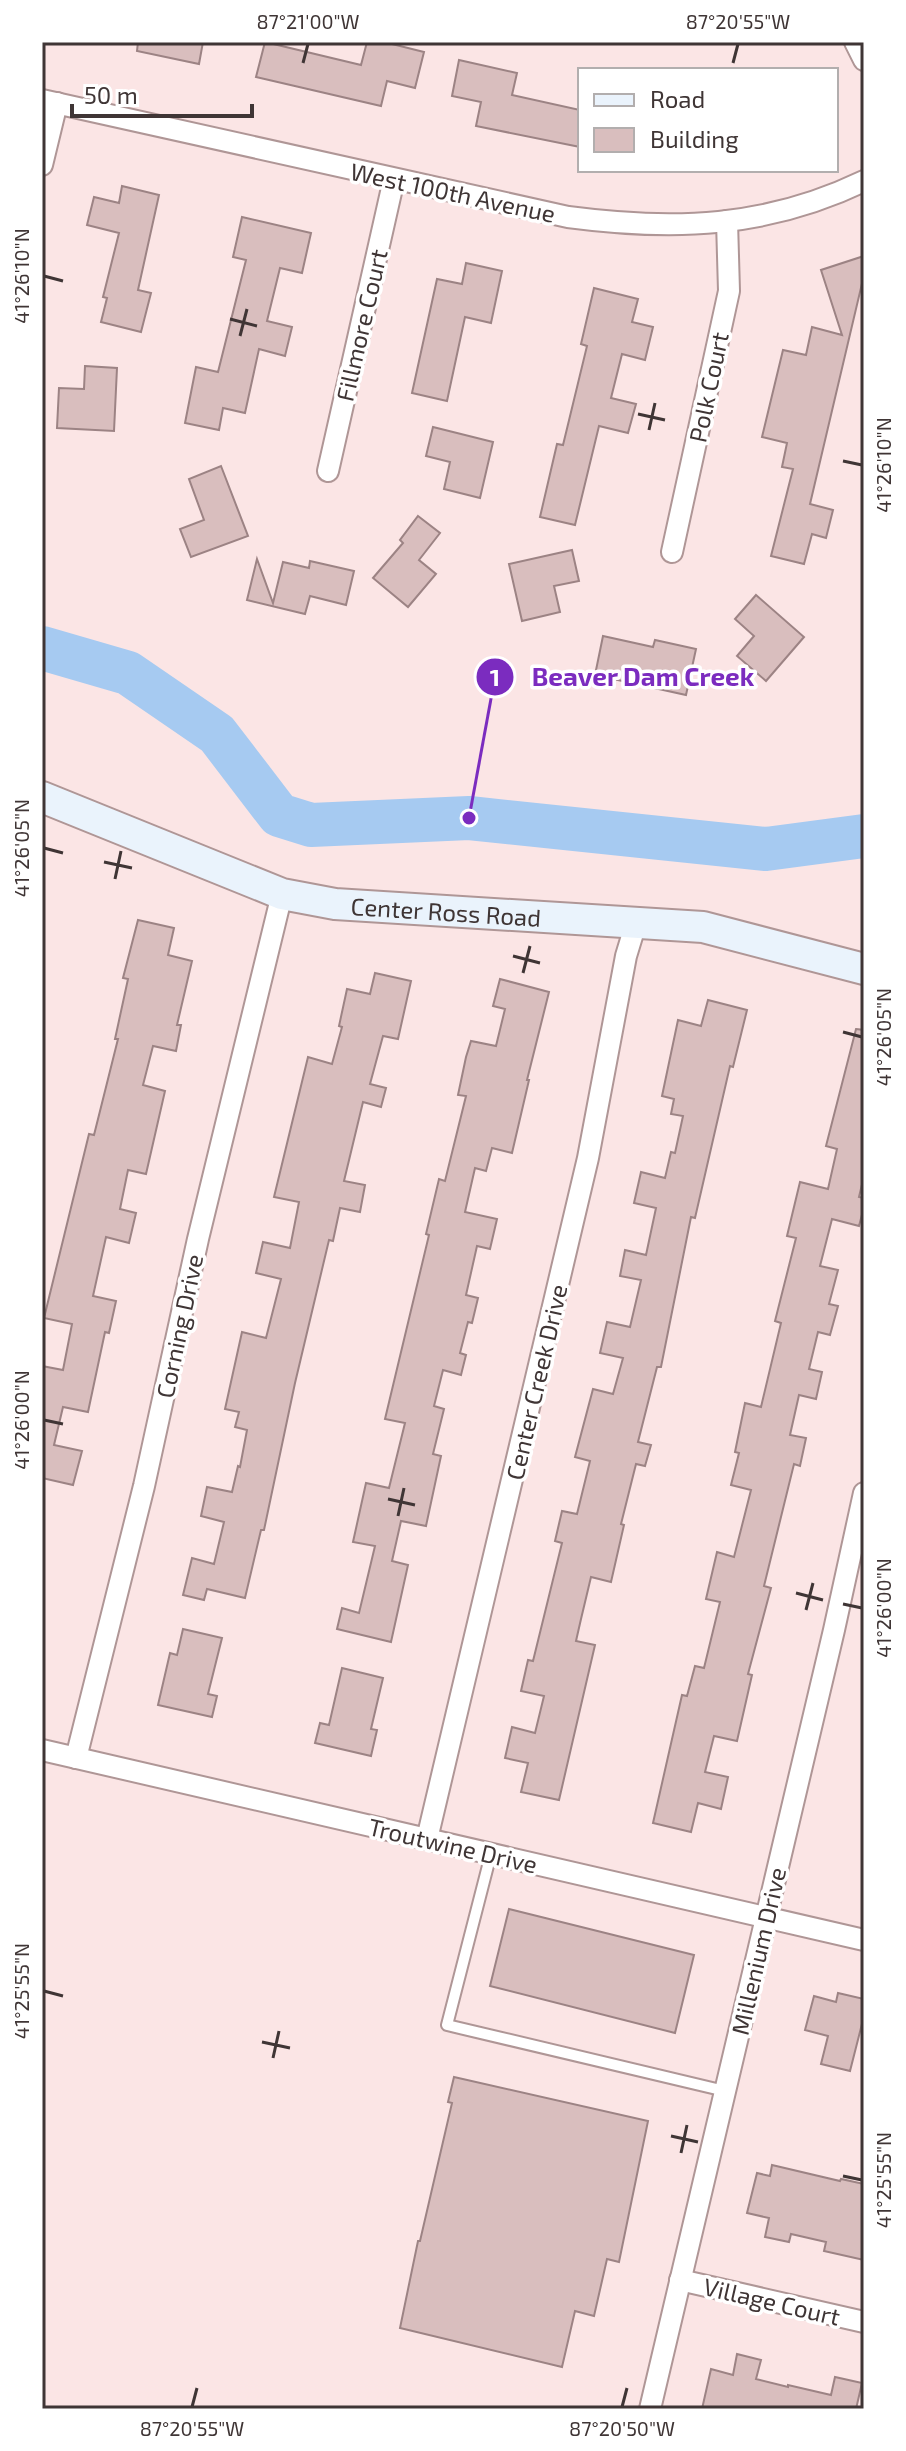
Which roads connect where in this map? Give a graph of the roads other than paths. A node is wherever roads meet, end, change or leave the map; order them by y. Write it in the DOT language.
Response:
graph roads {
  1 [pos="855,42"];
  2 [pos="864,60"];
  3 [pos="50,102"];
  4 [pos="42,165"];
  5 [pos="394,179"];
  6 [pos="864,181"];
  7 [pos="727,221"];
  8 [pos="328,471"];
  9 [pos="672,552"];
  10 [pos="42,797"];
  11 [pos="282,894"];
  12 [pos="636,923"];
  13 [pos="864,969"];
  14 [pos="864,1493"];
  15 [pos="42,1750"];
  16 [pos="76,1758"];
  17 [pos="427,1839"];
  18 [pos="491,1854"];
  19 [pos="765,1918"];
  20 [pos="864,1940"];
  21 [pos="725,2091"];
  22 [pos="680,2280"];
  23 [pos="864,2322"];
  24 [pos="650,2409"];
  1 -- 2 [label="street"];
  3 -- 4 [label="street"];
  3 -- 5 [label="street, West 100th Avenue"];
  5 -- 7 [label="street, West 100th Avenue"];
  5 -- 8 [label="street, Fillmore Court"];
  6 -- 7 [label="street, West 100th Avenue"];
  7 -- 9 [label="street, Polk Court"];
  10 -- 11 [label="street, Center Ross Road"];
  11 -- 12 [label="street, Center Ross Road"];
  11 -- 16 [label="street, Corning Drive"];
  12 -- 13 [label="street, Center Ross Road"];
  12 -- 17 [label="street, Center Creek Drive"];
  14 -- 19 [label="street, Millenium Drive"];
  15 -- 16 [label="street, Troutwine Drive"];
  16 -- 17 [label="street, Troutwine Drive"];
  17 -- 18 [label="street, Troutwine Drive"];
  18 -- 19 [label="street, Troutwine Drive"];
  18 -- 21 [label="lane"];
  19 -- 20 [label="street, Troutwine Drive"];
  19 -- 21 [label="street, Millenium Drive"];
  21 -- 22 [label="street, Millenium Drive"];
  22 -- 23 [label="street, Village Court"];
  22 -- 24 [label="street, Millenium Drive"];
}
